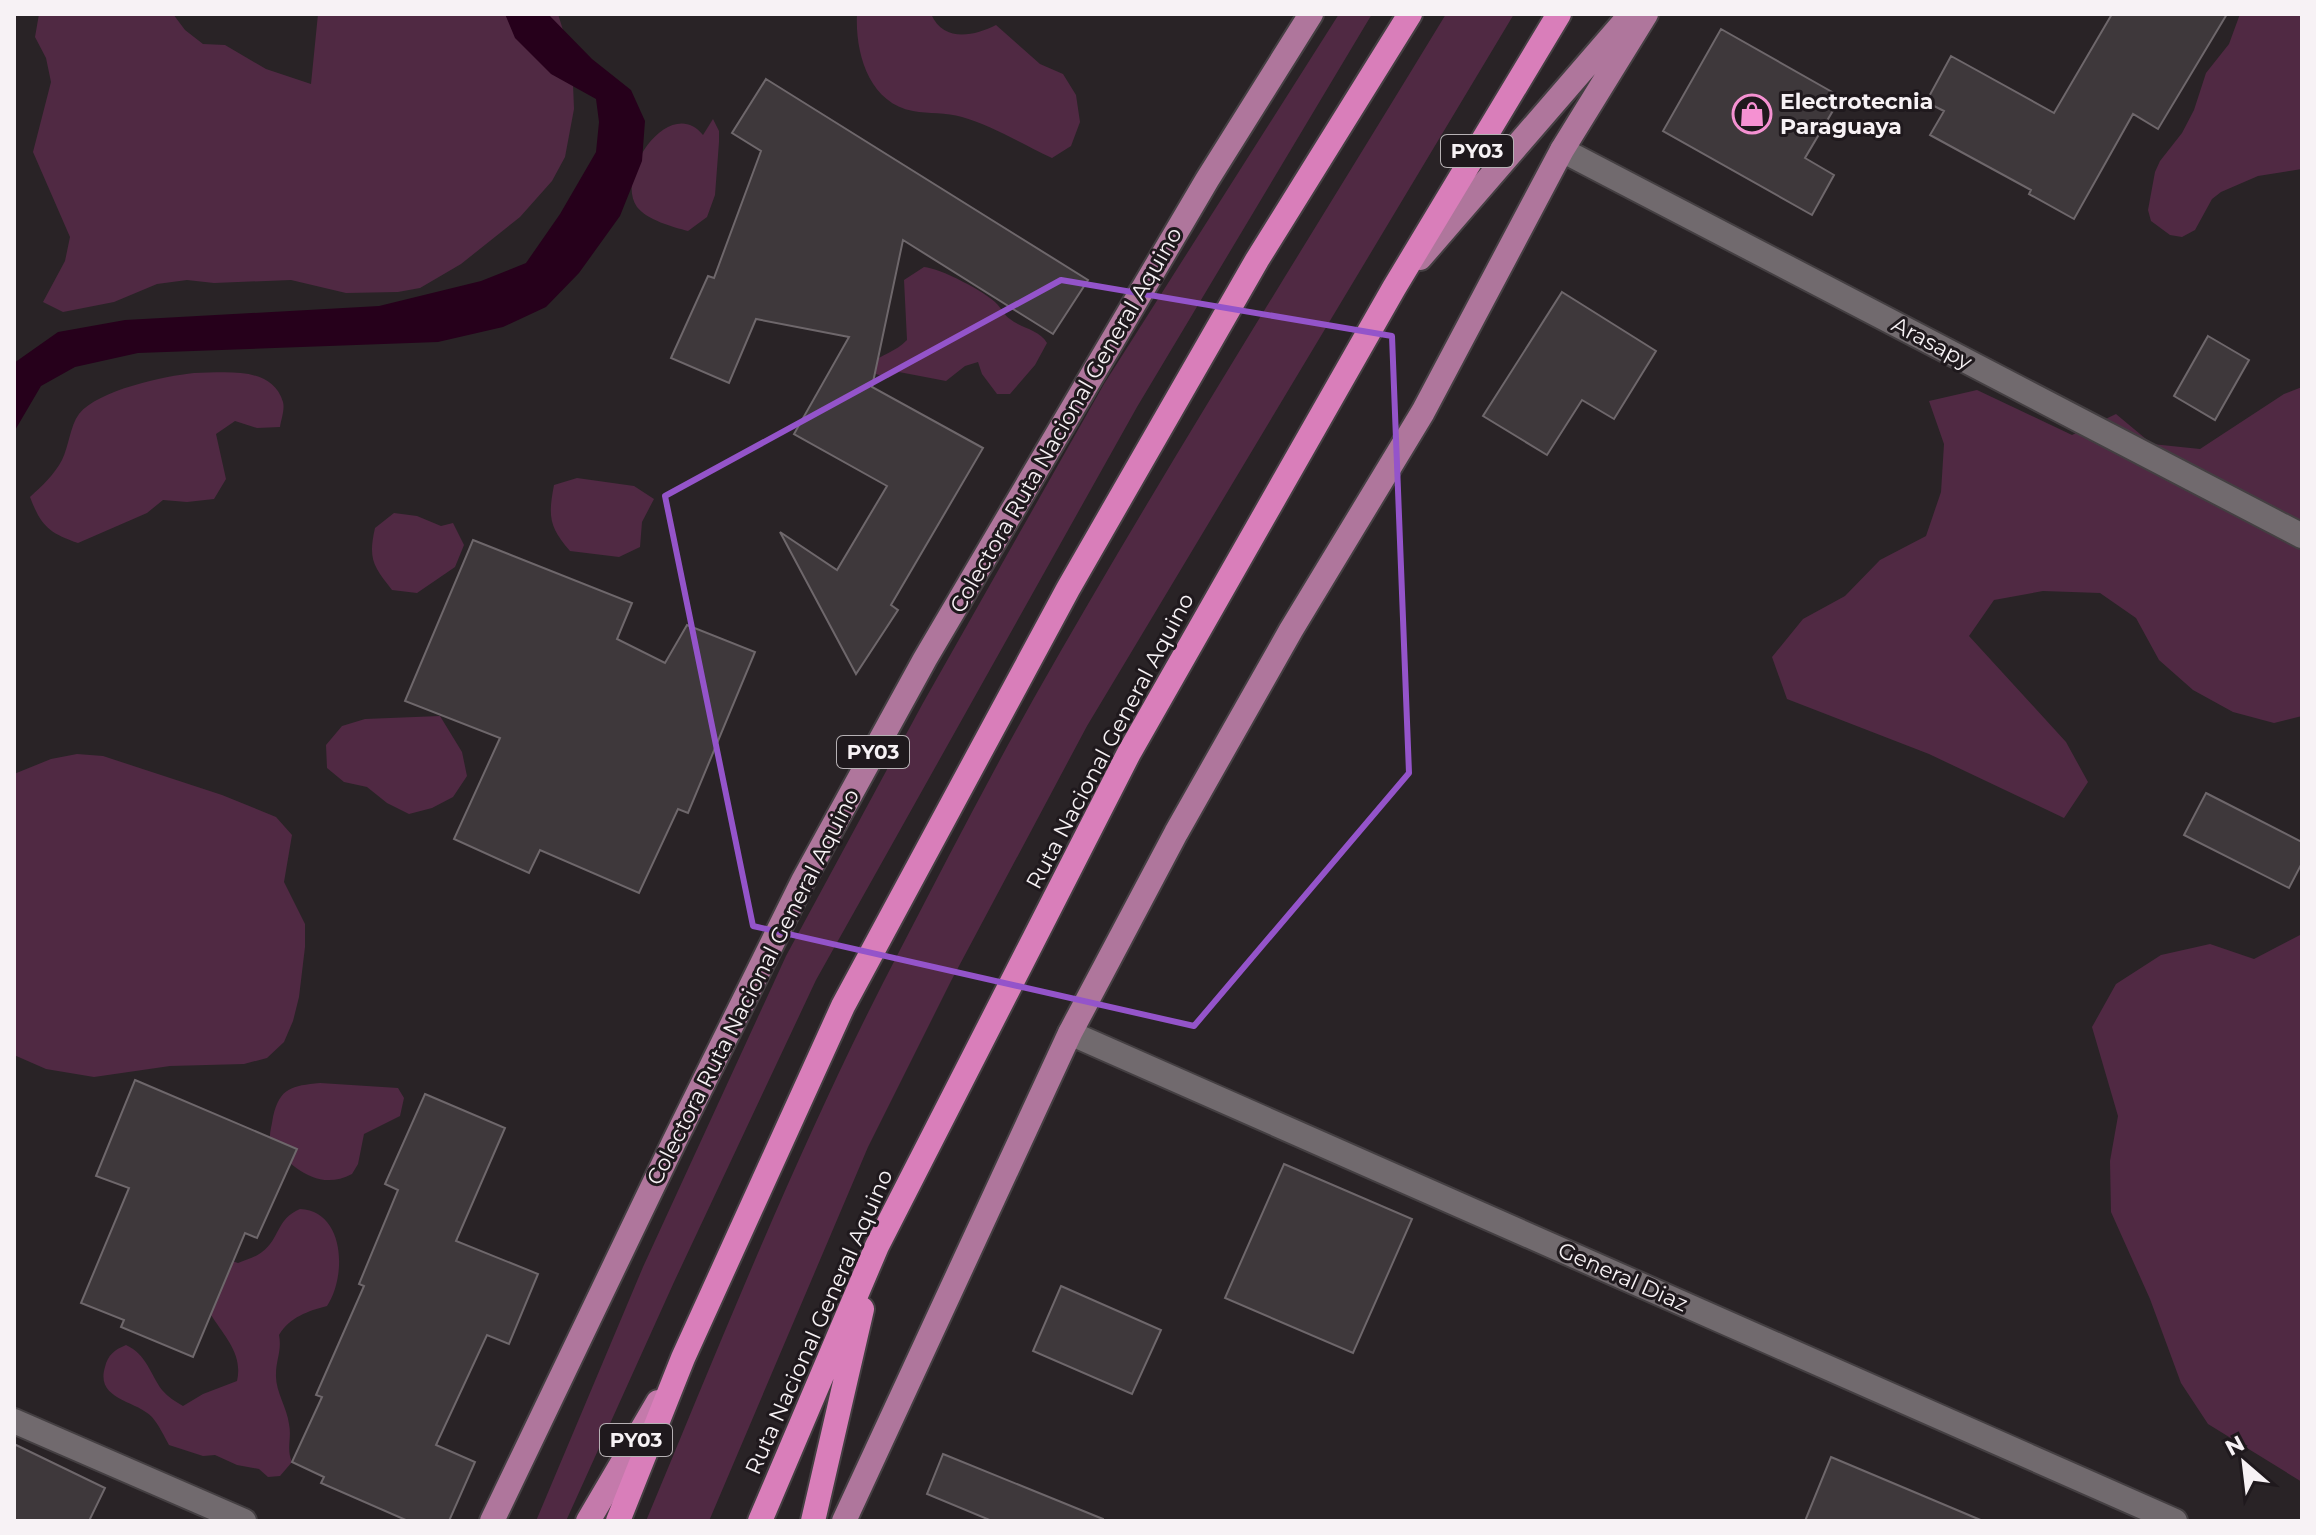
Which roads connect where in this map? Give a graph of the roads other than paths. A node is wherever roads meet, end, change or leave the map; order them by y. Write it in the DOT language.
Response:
graph roads {
  1 [pos="1311,14"];
  2 [pos="1410,14"];
  3 [pos="1559,14"];
  4 [pos="1631,14"];
  5 [pos="1646,14"];
  6 [pos="1562,150"];
  7 [pos="1394,288"];
  8 [pos="2302,536"];
  9 [pos="1070,1033"];
  10 [pos="877,1246"];
  11 [pos="683,1358"];
  12 [pos="14,1421"];
  13 [pos="244,1521"];
  14 [pos="492,1521"];
  15 [pos="588,1521"];
  16 [pos="618,1521"];
  17 [pos="760,1521"];
  18 [pos="813,1521"];
  19 [pos="844,1521"];
  20 [pos="2175,1521"];
  1 -- 14 [label="main road, Colectora Ruta Nacional General Aquino / PY03"];
  2 -- 11 [label="highway, PY03"];
  3 -- 7 [label="highway, Ruta Nacional General Aquino / PY03"];
  4 -- 7 [label="main road"];
  5 -- 6 [label="main road"];
  6 -- 8 [label="street, Arasapy"];
  6 -- 9 [label="main road"];
  7 -- 10 [label="highway, Ruta Nacional General Aquino / PY03"];
  9 -- 19 [label="main road"];
  9 -- 20 [label="street, General Diaz"];
  10 -- 17 [label="highway, Ruta Nacional General Aquino / PY03"];
  10 -- 18 [label="highway"];
  11 -- 15 [label="highway, PY03"];
  11 -- 16 [label="highway, PY03"];
  12 -- 13 [label="street"];
}
